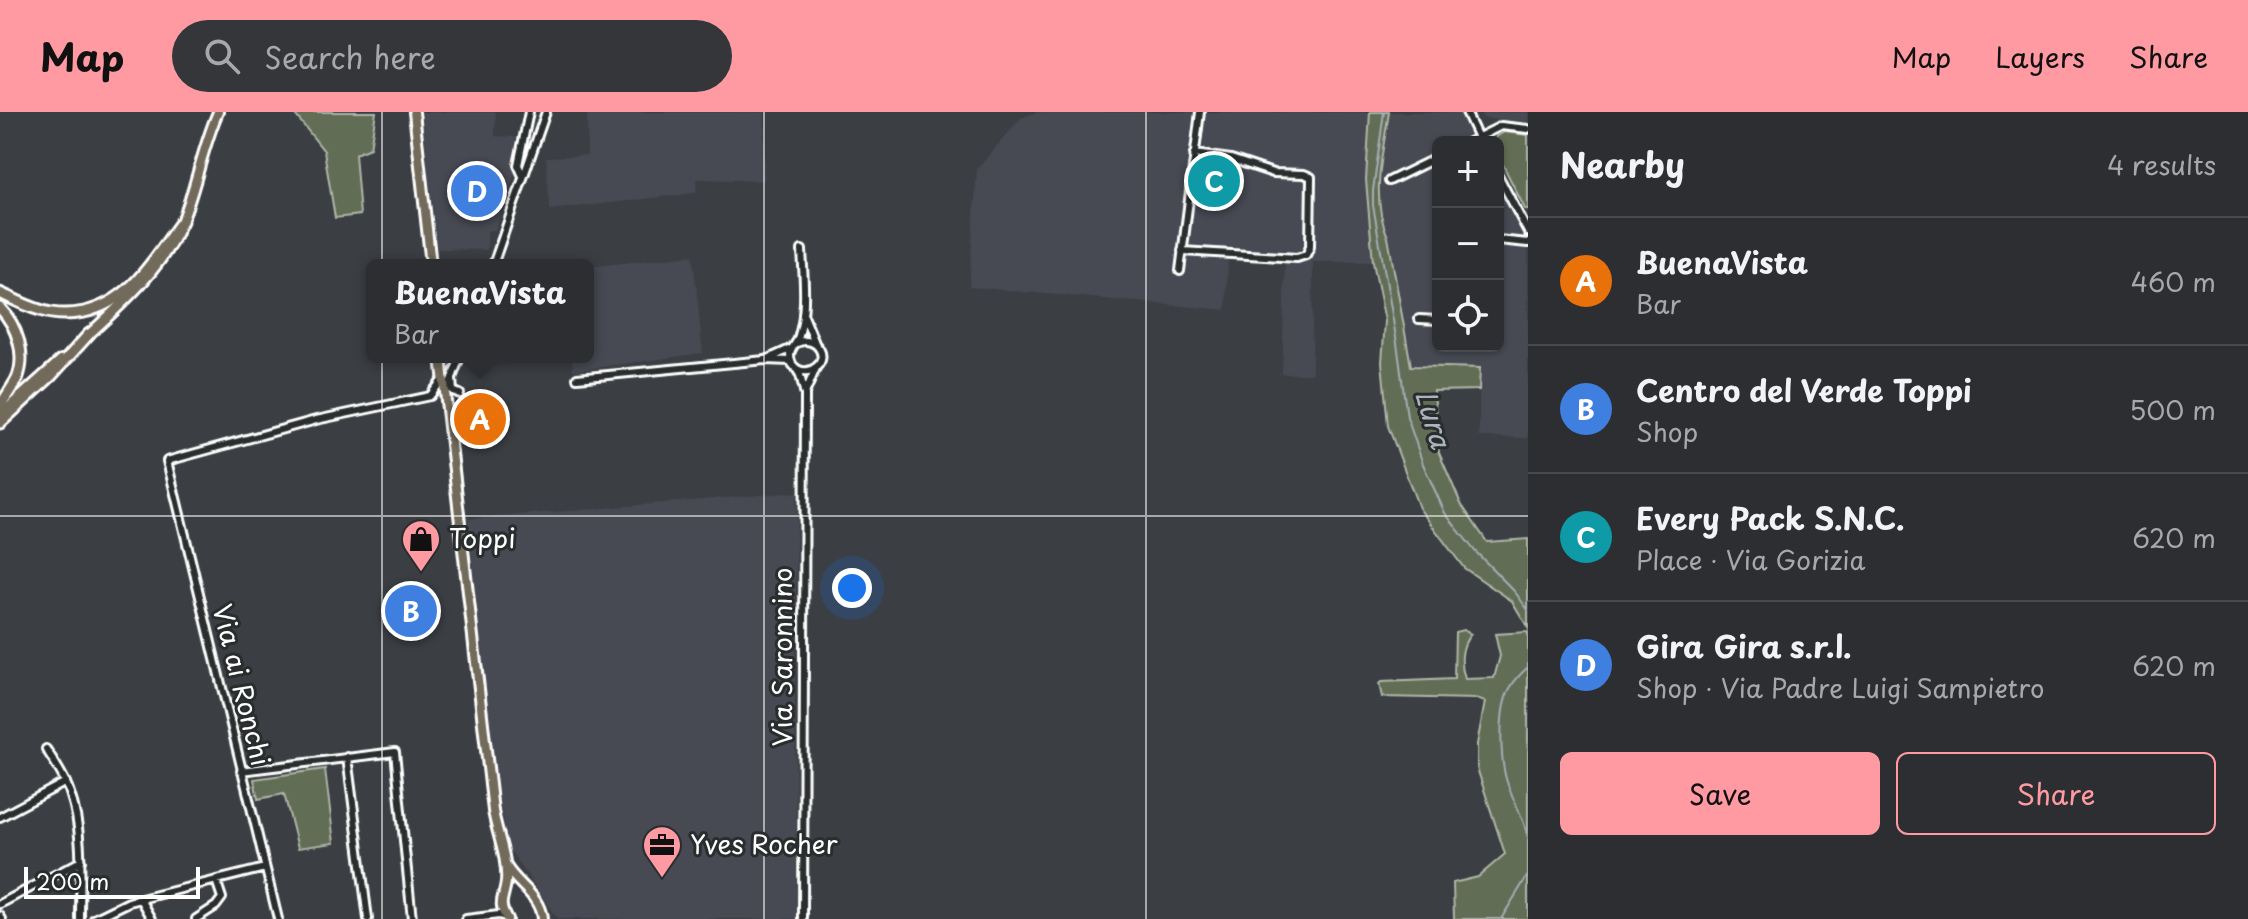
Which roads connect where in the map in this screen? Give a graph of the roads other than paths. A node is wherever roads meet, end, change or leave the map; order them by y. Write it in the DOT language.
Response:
graph roads {
  1 [pos="218,112"];
  2 [pos="414,112"];
  3 [pos="529,112"];
  4 [pos="546,112"];
  5 [pos="1200,112"];
  6 [pos="1466,112"];
  7 [pos="1528,129"];
  8 [pos="1477,136"];
  9 [pos="1485,136"];
  10 [pos="1194,154"];
  11 [pos="1432,160"];
  12 [pos="523,176"];
  13 [pos="1389,181"];
  14 [pos="1504,186"];
  15 [pos="182,221"];
  16 [pos="1528,232"];
  17 [pos="1504,241"];
  18 [pos="1528,243"];
  19 [pos="802,250"];
  20 [pos="1182,251"];
  21 [pos="430,259"];
  22 [pos="495,259"];
  23 [pos="1180,271"];
  24 [pos="0,293"];
  25 [pos="0,308"];
  26 [pos="804,314"];
  27 [pos="1419,319"];
  28 [pos="1432,320"];
  29 [pos="89,334"];
  30 [pos="815,343"];
  31 [pos="795,345"];
  32 [pos="765,360"];
  33 [pos="443,363"];
  34 [pos="456,363"];
  35 [pos="793,364"];
  36 [pos="816,368"];
  37 [pos="448,377"];
  38 [pos="577,378"];
  39 [pos="460,394"];
  40 [pos="805,395"];
  41 [pos="0,406"];
  42 [pos="0,415"];
  43 [pos="0,423"];
  44 [pos="46,749"];
  45 [pos="347,757"];
  46 [pos="241,771"];
  47 [pos="66,782"];
  48 [pos="0,817"];
  49 [pos="81,861"];
  50 [pos="505,865"];
  51 [pos="265,868"];
  52 [pos="216,880"];
  53 [pos="524,888"];
  54 [pos="504,894"];
  55 [pos="141,899"];
  56 [pos="0,904"];
  57 [pos="543,917"];
  58 [pos="506,918"];
  59 [pos="80,919"];
  60 [pos="94,919"];
  61 [pos="152,919"];
  62 [pos="196,919"];
  63 [pos="278,919"];
  64 [pos="368,919"];
  65 [pos="412,919"];
  66 [pos="466,919"];
  67 [pos="803,919"];
  1 -- 15 [label="main road"];
  2 -- 21 [label="main road"];
  3 -- 12 [label="street"];
  4 -- 12 [label="street"];
  5 -- 10 [label="street"];
  6 -- 8 [label="street"];
  7 -- 9 [label="street"];
  10 -- 20 [label="street"];
  10 -- 20 [label="street"];
  11 -- 13 [label="street"];
  12 -- 22 [label="street"];
  14 -- 16 [label="street"];
  15 -- 24 [label="highway"];
  15 -- 29 [label="main road"];
  17 -- 18 [label="street"];
  19 -- 26 [label="street, Via Saronnino"];
  20 -- 23 [label="street"];
  25 -- 41 [label="highway"];
  26 -- 30 [label="street, Via Saronnino"];
  26 -- 31 [label="street, Via Saronnino"];
  27 -- 28 [label="street"];
  29 -- 42 [label="main road"];
  29 -- 43 [label="highway"];
  30 -- 31 [label="street"];
  30 -- 36 [label="street, Via Saronnino"];
  31 -- 32 [label="street"];
  31 -- 35 [label="street, Via Saronnino"];
  32 -- 35 [label="street"];
  32 -- 38 [label="street"];
  33 -- 37 [label="main road"];
  34 -- 37 [label="street"];
  35 -- 36 [label="street"];
  35 -- 40 [label="street, Via Saronnino"];
  36 -- 40 [label="street, Via Saronnino"];
  37 -- 39 [label="street"];
  37 -- 46 [label="street, Via ai Ronchi"];
  37 -- 50 [label="main road"];
  40 -- 67 [label="street, Via Saronnino"];
  44 -- 47 [label="street"];
  45 -- 46 [label="street"];
  45 -- 64 [label="street"];
  45 -- 65 [label="street"];
  46 -- 51 [label="street, Via ai Ronchi"];
  47 -- 48 [label="street"];
  47 -- 49 [label="street"];
  49 -- 56 [label="street"];
  49 -- 59 [label="street"];
  50 -- 53 [label="main road"];
  50 -- 54 [label="main road"];
  51 -- 52 [label="street"];
  51 -- 63 [label="street, Via ai Ronchi"];
  52 -- 55 [label="street"];
  52 -- 62 [label="street"];
  53 -- 54 [label="main road"];
  53 -- 57 [label="main road"];
  54 -- 58 [label="main road"];
  55 -- 60 [label="street"];
  55 -- 61 [label="street"];
  58 -- 66 [label="street"];
}
